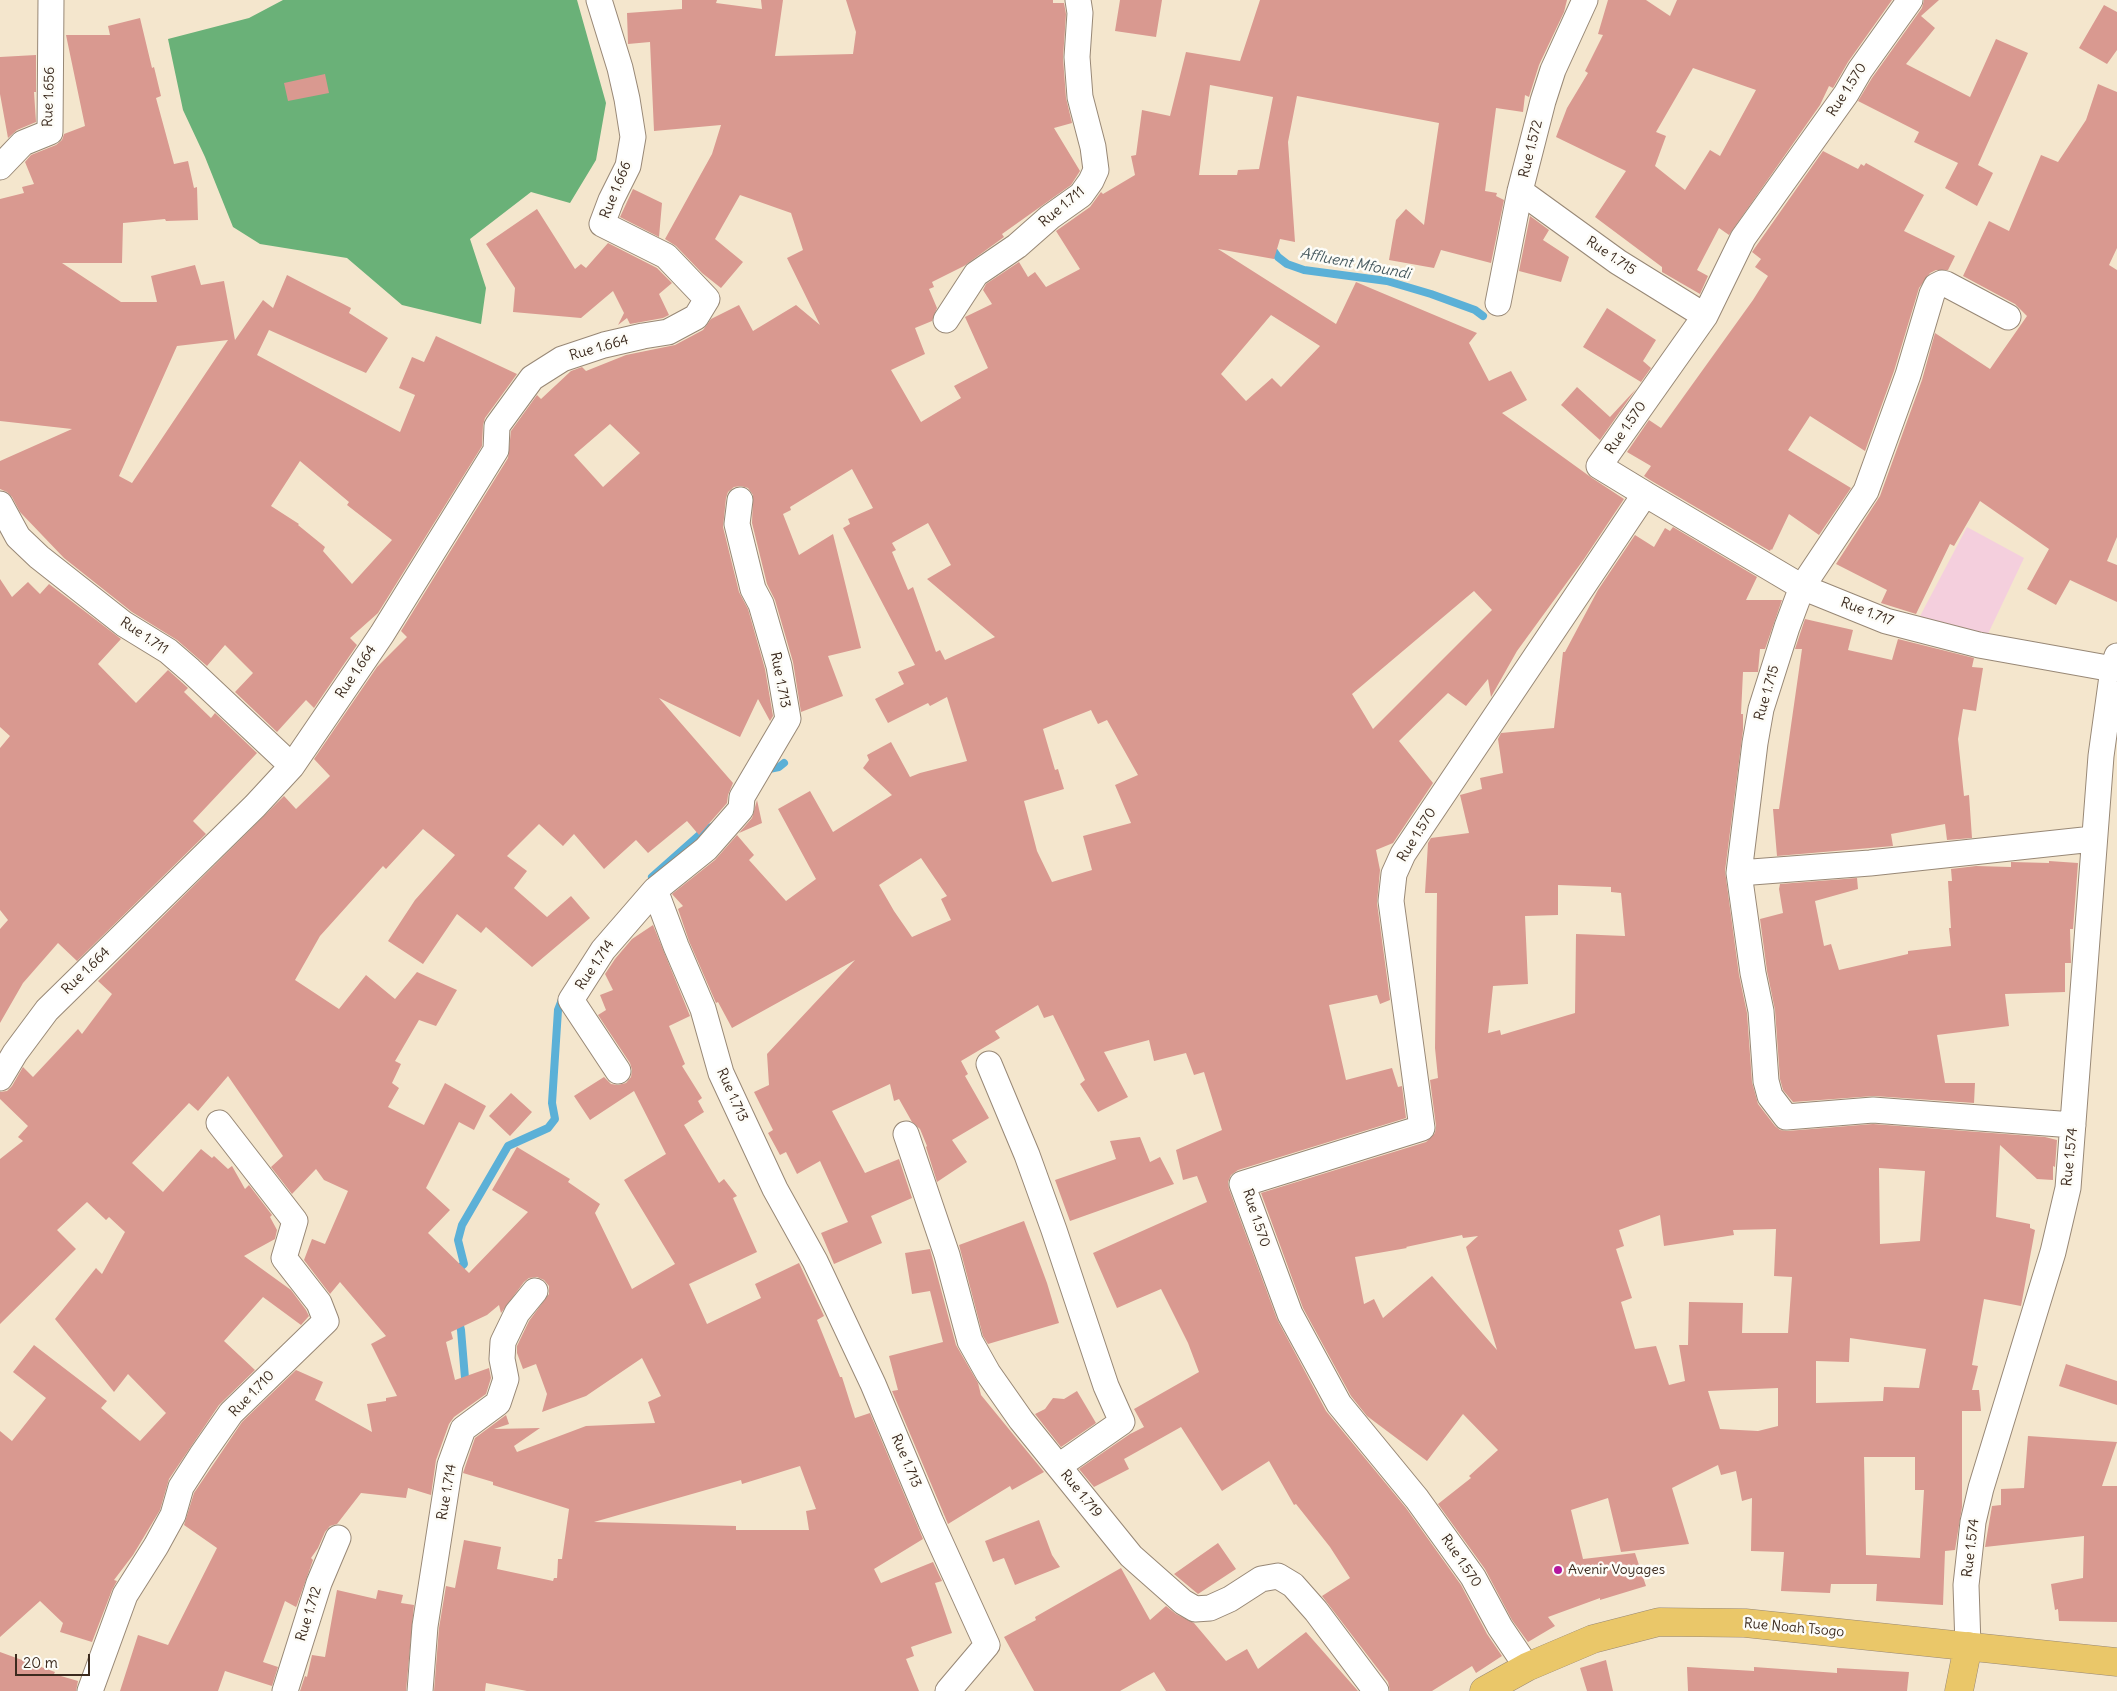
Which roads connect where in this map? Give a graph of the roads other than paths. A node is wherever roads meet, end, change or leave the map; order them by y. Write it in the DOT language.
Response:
graph roads {
  1 [pos="51,0"];
  2 [pos="599,0"];
  3 [pos="1078,0"];
  4 [pos="1585,0"];
  5 [pos="1910,0"];
  6 [pos="0,167"];
  7 [pos="1520,191"];
  8 [pos="707,299"];
  9 [pos="1498,304"];
  10 [pos="1705,316"];
  11 [pos="2008,317"];
  12 [pos="946,320"];
  13 [pos="1645,494"];
  14 [pos="740,500"];
  15 [pos="0,504"];
  16 [pos="1802,587"];
  17 [pos="2115,663"];
  18 [pos="292,766"];
  19 [pos="2093,839"];
  20 [pos="1739,873"];
  21 [pos="655,890"];
  22 [pos="989,1064"];
  23 [pos="618,1071"];
  24 [pos="0,1078"];
  25 [pos="219,1124"];
  26 [pos="2073,1125"];
  27 [pos="906,1134"];
  28 [pos="534,1291"];
  29 [pos="1059,1466"];
  30 [pos="338,1538"];
  31 [pos="1968,1646"];
  32 [pos="2117,1662"];
  33 [pos="1526,1667"];
  34 [pos="90,1691"];
  35 [pos="285,1691"];
  36 [pos="420,1691"];
  37 [pos="948,1691"];
  38 [pos="1376,1691"];
  39 [pos="1484,1691"];
  40 [pos="1959,1691"];
  1 -- 6 [label="street, Rue 1.656"];
  2 -- 8 [label="street, Rue 1.666"];
  3 -- 12 [label="street, Rue 1.711"];
  4 -- 7 [label="street, Rue 1.572"];
  5 -- 10 [label="street, Rue 1.570"];
  7 -- 9 [label="street, Rue 1.572"];
  7 -- 10 [label="street, Rue 1.715"];
  8 -- 18 [label="street, Rue 1.664"];
  10 -- 13 [label="street, Rue 1.570"];
  11 -- 16 [label="street, Rue 1.715"];
  13 -- 16 [label="street, Rue 1.717"];
  13 -- 33 [label="street, Rue 1.570"];
  14 -- 21 [label="street, Rue 1.713"];
  15 -- 18 [label="street, Rue 1.711"];
  16 -- 17 [label="street, Rue 1.717"];
  16 -- 20 [label="street, Rue 1.715"];
  17 -- 19 [label="street, Rue 1.574"];
  18 -- 24 [label="street, Rue 1.664"];
  19 -- 20 [label="street"];
  19 -- 26 [label="street, Rue 1.574"];
  20 -- 26 [label="street, Rue 1.715"];
  21 -- 23 [label="street, Rue 1.714"];
  21 -- 37 [label="street, Rue 1.713"];
  22 -- 29 [label="street"];
  25 -- 34 [label="street, Rue 1.710"];
  26 -- 31 [label="street, Rue 1.574"];
  27 -- 29 [label="street, Rue 1.719"];
  28 -- 36 [label="street, Rue 1.714"];
  29 -- 38 [label="street, Rue 1.719"];
  30 -- 35 [label="street, Rue 1.712"];
  31 -- 32 [label="main road, Rue Noah Tsogo"];
  31 -- 33 [label="main road, Rue Noah Tsogo"];
  31 -- 40 [label="main road"];
  33 -- 39 [label="main road, Rue Noah Tsogo"];
}
